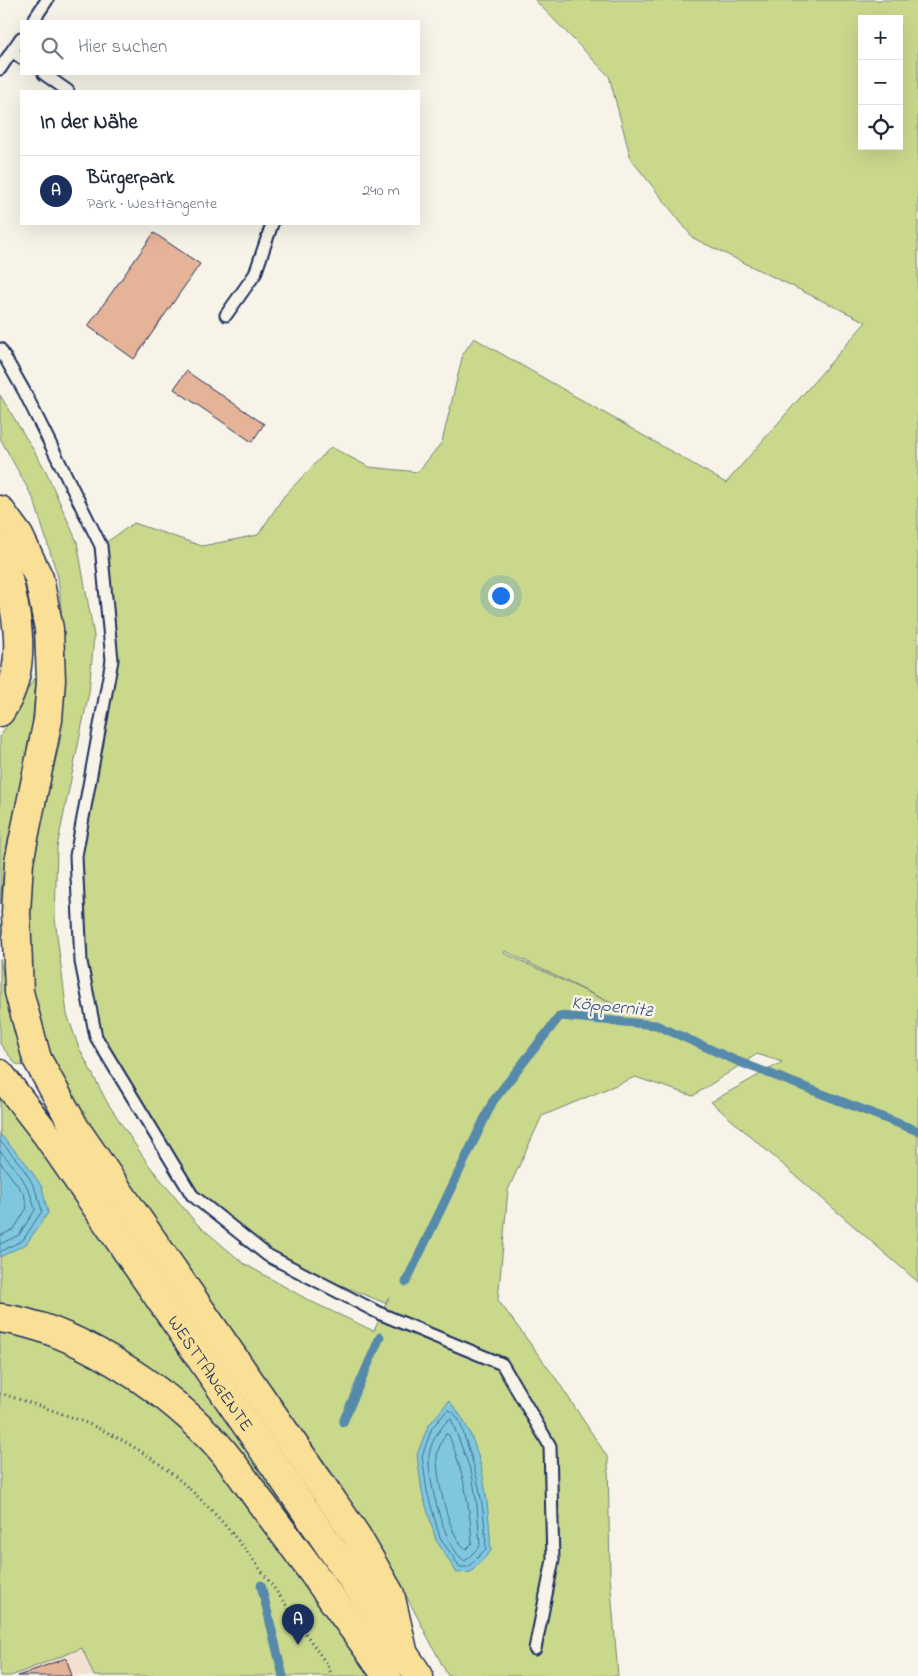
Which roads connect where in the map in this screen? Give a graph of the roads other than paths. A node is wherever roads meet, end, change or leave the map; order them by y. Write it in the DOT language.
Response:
graph roads {
  1 [pos="47,0"];
  2 [pos="34,20"];
  3 [pos="20,42"];
  4 [pos="17,55"];
  5 [pos="0,69"];
  6 [pos="45,75"];
  7 [pos="67,90"];
  8 [pos="272,225"];
  9 [pos="226,315"];
  10 [pos="0,349"];
  11 [pos="0,510"];
  12 [pos="0,549"];
  13 [pos="0,712"];
  14 [pos="0,1074"];
  15 [pos="0,1318"];
  16 [pos="535,1649"];
  17 [pos="412,1665"];
  18 [pos="387,1676"];
  1 -- 2 [label="lane"];
  3 -- 4 [label="lane"];
  4 -- 5 [label="lane"];
  6 -- 7 [label="lane"];
  8 -- 9 [label="lane"];
  10 -- 16 [label="lane"];
  11 -- 17 [label="highway"];
  12 -- 13 [label="highway"];
  14 -- 17 [label="highway, WESTTANGENTE"];
  15 -- 18 [label="highway"];
}
